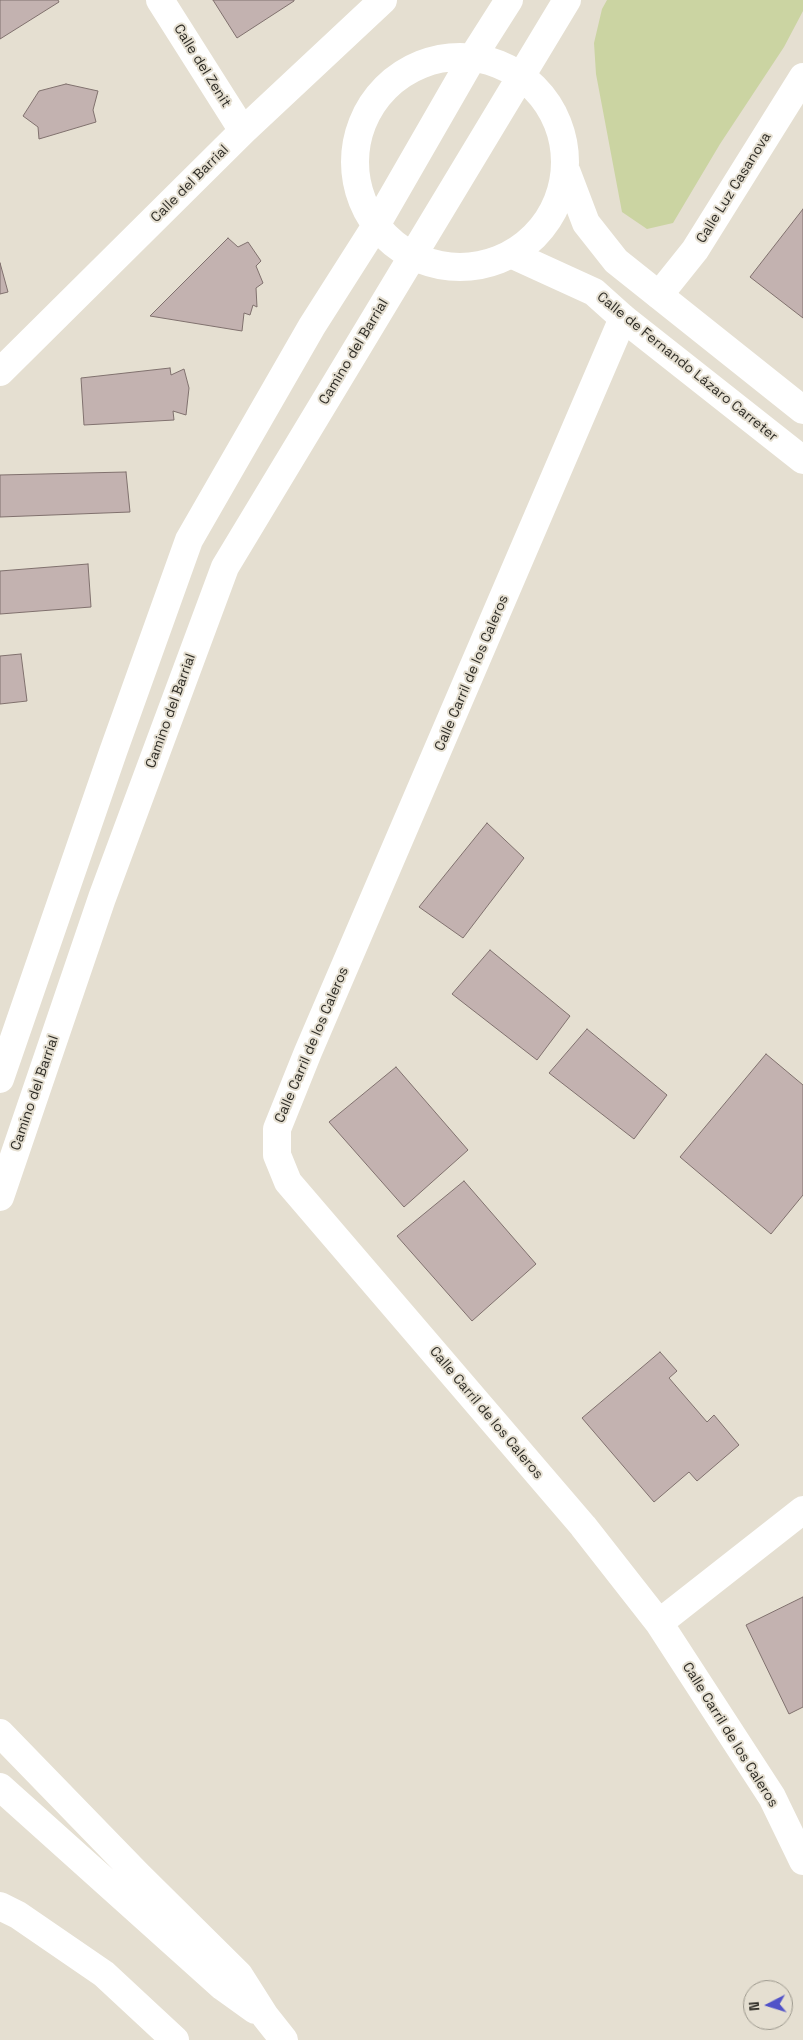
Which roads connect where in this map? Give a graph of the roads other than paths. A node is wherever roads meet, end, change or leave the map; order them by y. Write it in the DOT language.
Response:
graph roads {
  1 [pos="160,0"];
  2 [pos="383,0"];
  3 [pos="509,0"];
  4 [pos="567,0"];
  5 [pos="474,55"];
  6 [pos="522,74"];
  7 [pos="803,77"];
  8 [pos="244,131"];
  9 [pos="567,172"];
  10 [pos="375,227"];
  11 [pos="513,255"];
  12 [pos="412,258"];
  13 [pos="659,295"];
  14 [pos="623,318"];
  15 [pos="0,372"];
  16 [pos="803,410"];
  17 [pos="803,460"];
  18 [pos="0,1079"];
  19 [pos="0,1197"];
  20 [pos="803,1510"];
  21 [pos="659,1623"];
  22 [pos="0,1733"];
  23 [pos="0,1787"];
  24 [pos="803,1861"];
  25 [pos="0,1906"];
  26 [pos="265,2016"];
  27 [pos="175,2040"];
  28 [pos="284,2040"];
  1 -- 8 [label="main road, Calle del Zenit"];
  2 -- 8 [label="main road, Calle del Barrial"];
  3 -- 5 [label="main road"];
  4 -- 6 [label="main road, Camino del Barrial"];
  5 -- 6 [label="main road"];
  5 -- 10 [label="main road"];
  5 -- 10 [label="main road"];
  6 -- 9 [label="main road"];
  6 -- 12 [label="main road, Camino del Barrial"];
  7 -- 13 [label="main road, Calle Luz Casanova"];
  8 -- 15 [label="main road, Calle del Barrial"];
  9 -- 11 [label="main road"];
  9 -- 13 [label="main road"];
  10 -- 12 [label="main road"];
  10 -- 18 [label="main road"];
  11 -- 12 [label="main road"];
  11 -- 14 [label="main road, Calle de Fernando Lázaro Carreter"];
  12 -- 19 [label="main road, Camino del Barrial"];
  13 -- 16 [label="main road"];
  14 -- 17 [label="main road, Calle de Fernando Lázaro Carreter"];
  14 -- 21 [label="main road, Calle Carril de los Caleros"];
  20 -- 21 [label="main road"];
  21 -- 24 [label="main road, Calle Carril de los Caleros"];
  22 -- 26 [label="main road"];
  23 -- 26 [label="main road"];
  25 -- 27 [label="main road"];
  26 -- 28 [label="main road"];
}
